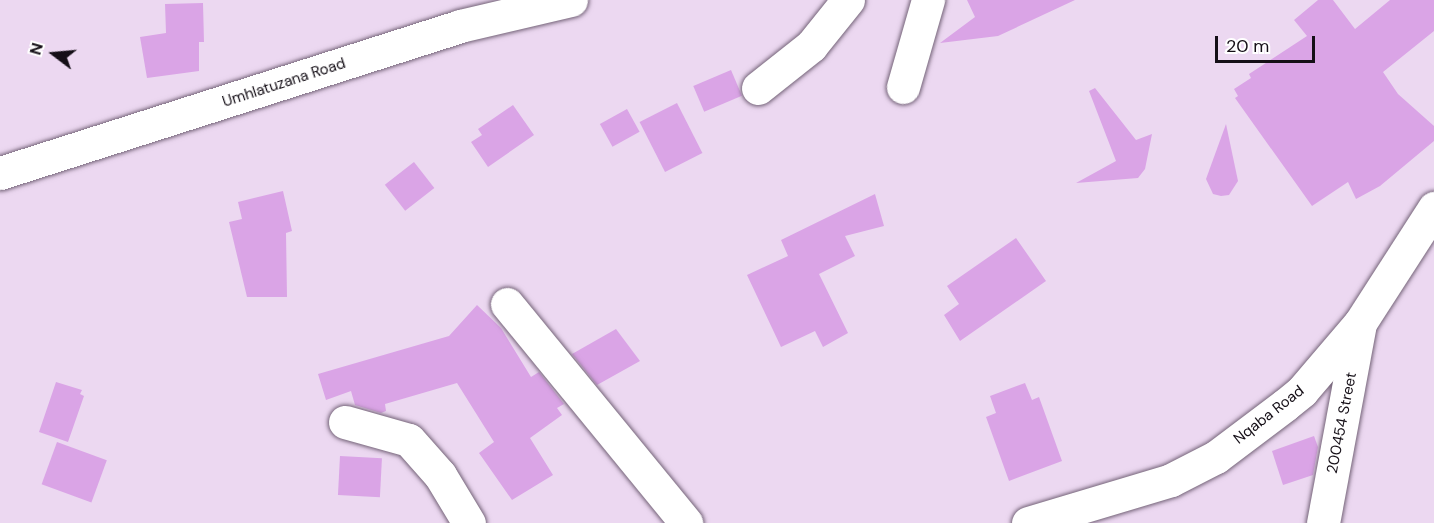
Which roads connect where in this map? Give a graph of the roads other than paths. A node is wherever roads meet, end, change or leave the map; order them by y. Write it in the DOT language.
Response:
graph roads {
  1 [pos="571,0"];
  2 [pos="848,0"];
  3 [pos="928,0"];
  4 [pos="903,87"];
  5 [pos="758,88"];
  6 [pos="0,173"];
  7 [pos="1434,208"];
  8 [pos="507,304"];
  9 [pos="1360,323"];
  10 [pos="345,422"];
  11 [pos="469,523"];
  12 [pos="686,523"];
  13 [pos="1028,523"];
  14 [pos="1323,523"];
  1 -- 6 [label="street, Umhlatuzana Road"];
  2 -- 5 [label="street"];
  3 -- 4 [label="street"];
  7 -- 9 [label="street, Nqaba Road"];
  8 -- 12 [label="street"];
  9 -- 13 [label="street, Nqaba Road"];
  9 -- 14 [label="street, 200454 Street"];
  10 -- 11 [label="street"];
}
